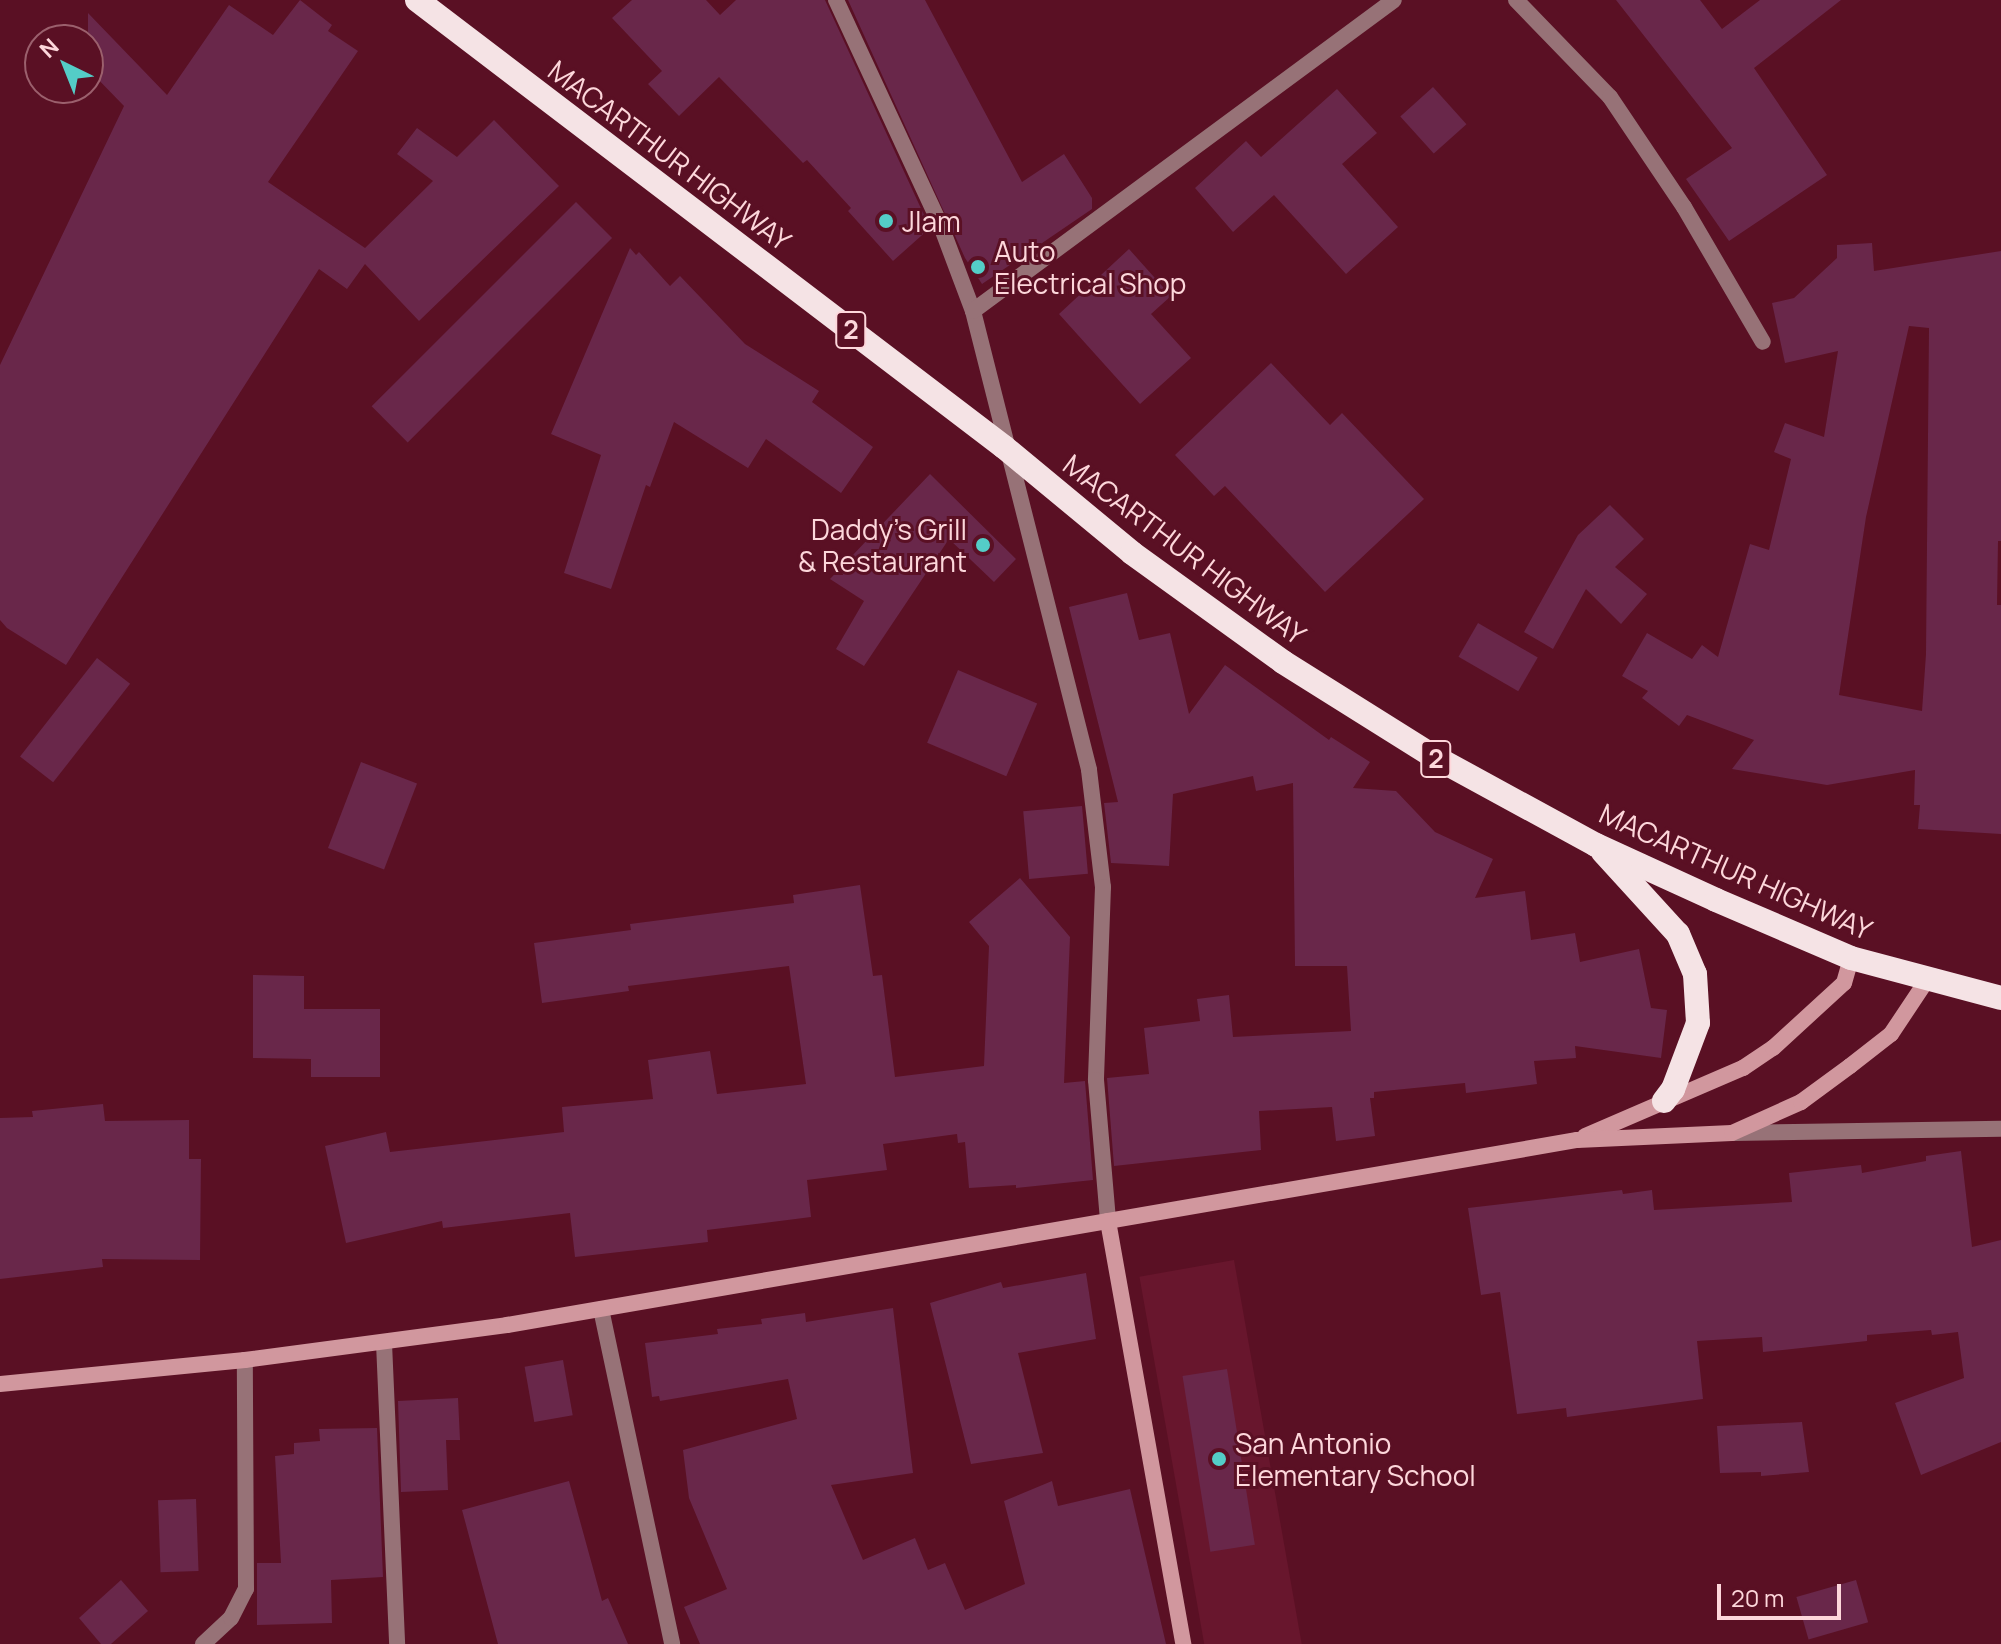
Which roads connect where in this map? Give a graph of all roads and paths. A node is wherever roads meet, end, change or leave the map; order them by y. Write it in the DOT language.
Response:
graph roads {
  1 [pos="417,0"];
  2 [pos="836,0"];
  3 [pos="1394,0"];
  4 [pos="1516,0"];
  5 [pos="973,311"];
  6 [pos="1763,342"];
  7 [pos="1004,447"];
  8 [pos="1596,845"];
  9 [pos="1851,958"];
  10 [pos="1927,980"];
  11 [pos="2001,998"];
  12 [pos="1664,1101"];
  13 [pos="2001,1129"];
  14 [pos="1732,1133"];
  15 [pos="1577,1140"];
  16 [pos="1108,1221"];
  17 [pos="601,1309"];
  18 [pos="384,1343"];
  19 [pos="245,1360"];
  20 [pos="0,1384"];
  21 [pos="203,1644"];
  22 [pos="397,1644"];
  23 [pos="672,1644"];
  24 [pos="1183,1644"];
  1 -- 7 [label="highway, MACARTHUR HIGHWAY / 2"];
  2 -- 5 [label="street"];
  3 -- 5 [label="street"];
  4 -- 6 [label="street"];
  5 -- 7 [label="street"];
  7 -- 8 [label="highway, MACARTHUR HIGHWAY / 2"];
  7 -- 16 [label="street"];
  8 -- 9 [label="highway, MACARTHUR HIGHWAY / 2"];
  8 -- 12 [label="highway"];
  9 -- 10 [label="highway, MACARTHUR HIGHWAY / 2"];
  9 -- 12 [label="main road"];
  10 -- 11 [label="highway, MACARTHUR HIGHWAY / 2"];
  10 -- 14 [label="main road"];
  12 -- 15 [label="main road"];
  13 -- 14 [label="street"];
  14 -- 15 [label="main road"];
  15 -- 16 [label="main road"];
  16 -- 17 [label="main road"];
  16 -- 24 [label="main road"];
  17 -- 18 [label="main road"];
  17 -- 23 [label="street"];
  18 -- 19 [label="main road"];
  18 -- 22 [label="street"];
  19 -- 20 [label="main road"];
  19 -- 21 [label="street"];
}
